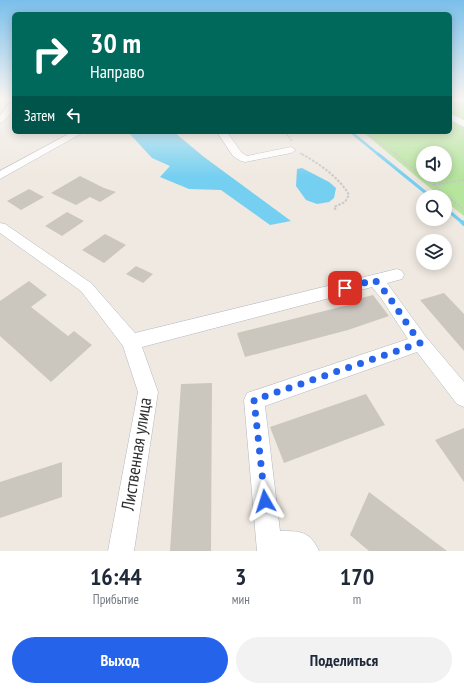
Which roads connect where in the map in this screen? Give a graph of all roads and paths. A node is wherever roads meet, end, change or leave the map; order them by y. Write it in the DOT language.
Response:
graph roads {
  1 [pos="75,134"];
  2 [pos="223,134"];
  3 [pos="286,134"];
  4 [pos="368,134"];
  5 [pos="295,149"];
  6 [pos="0,176"];
  7 [pos="464,180"];
  8 [pos="434,185"];
  9 [pos="336,210"];
  10 [pos="464,210"];
  11 [pos="0,227"];
  12 [pos="397,275"];
  13 [pos="375,280"];
  14 [pos="131,342"];
  15 [pos="420,343"];
  16 [pos="464,397"];
  17 [pos="270,548"];
  18 [pos="121,551"];
  19 [pos="306,551"];
  1 -- 6 [label="street"];
  2 -- 5 [label="street"];
  3 -- 5 [label="path"];
  4 -- 8 [label="path"];
  5 -- 9 [label="path"];
  7 -- 8 [label="path"];
  8 -- 10 [label="path"];
  11 -- 14 [label="street, Лиственная улица"];
  12 -- 13 [label="street"];
  13 -- 14 [label="street"];
  13 -- 15 [label="street"];
  14 -- 18 [label="street, Лиственная улица"];
  15 -- 16 [label="street"];
  15 -- 17 [label="street"];
  17 -- 19 [label="street"];
}
